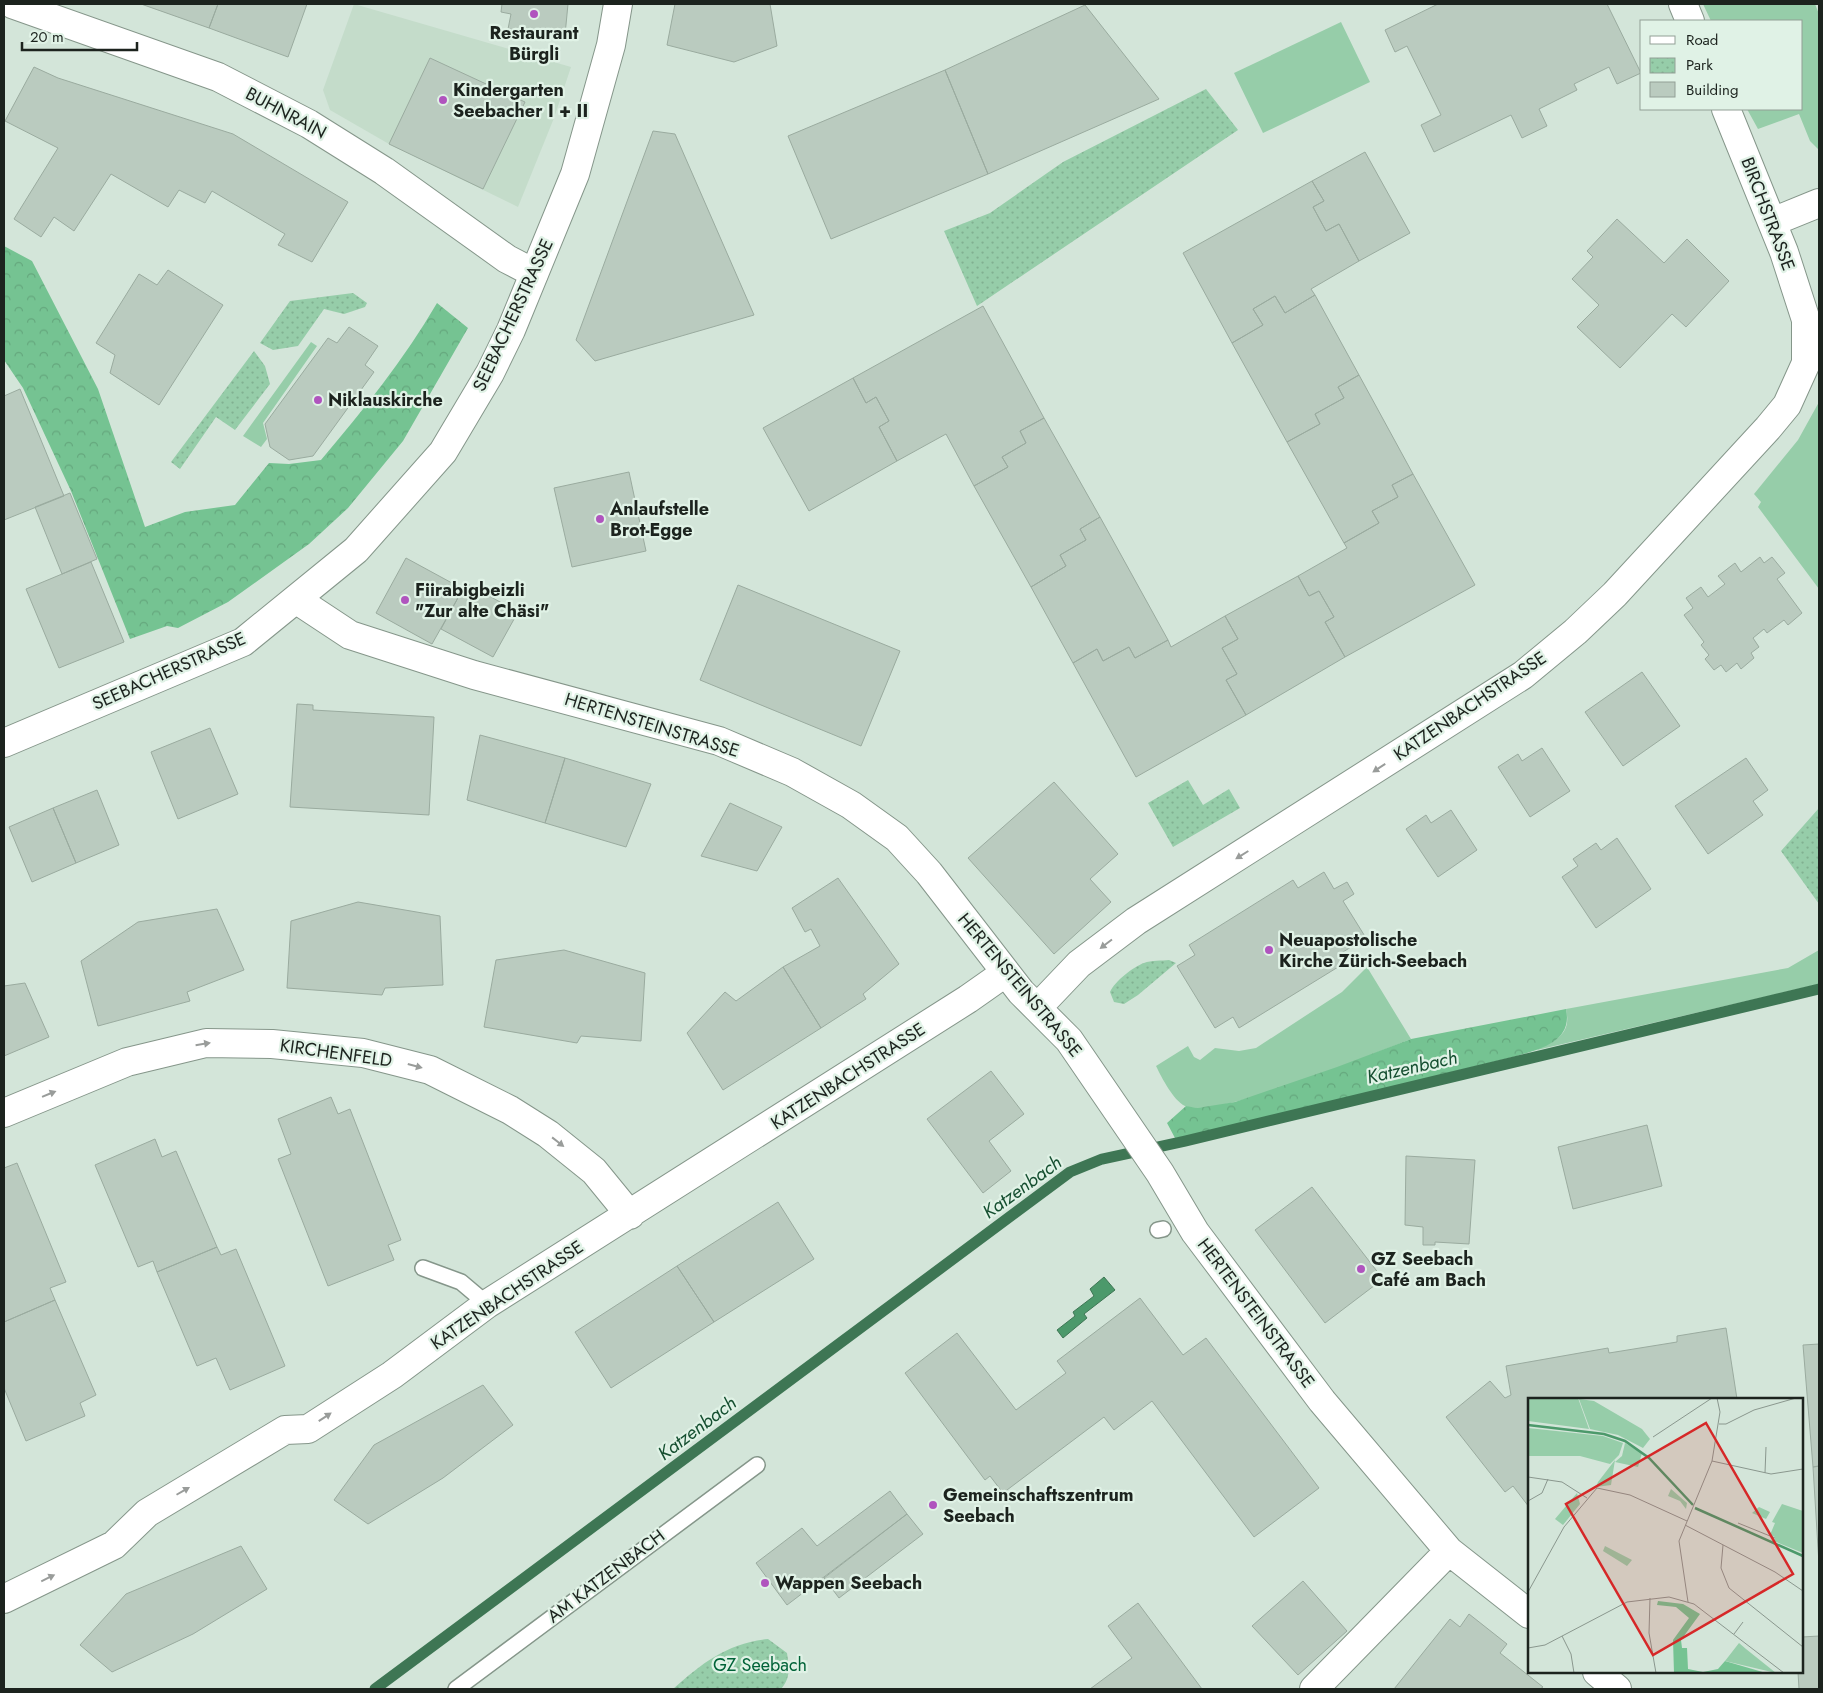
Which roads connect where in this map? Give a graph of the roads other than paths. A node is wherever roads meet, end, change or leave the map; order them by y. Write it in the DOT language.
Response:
graph roads {
  1 [pos="12,4"];
  2 [pos="618,4"];
  3 [pos="1683,4"];
  4 [pos="1690,20"];
  5 [pos="1726,110"];
  6 [pos="1819,203"];
  7 [pos="1772,222"];
  8 [pos="534,273"];
  9 [pos="1806,320"];
  10 [pos="297,600"];
  11 [pos="4,743"];
  12 [pos="1005,973"];
  13 [pos="1038,1008"];
  14 [pos="4,1113"];
  15 [pos="630,1215"];
  16 [pos="423,1268"];
  17 [pos="487,1304"];
  18 [pos="757,1465"];
  19 [pos="1449,1551"];
  20 [pos="4,1599"];
  21 [pos="1528,1613"];
  22 [pos="1598,1673"];
  23 [pos="456,1689"];
  24 [pos="1314,1689"];
  25 [pos="1617,1689"];
  1 -- 8 [label="street, BUHNRAIN"];
  2 -- 8 [label="street, SEEBACHERSTRASSE"];
  3 -- 4 [label="street"];
  5 -- 7 [label="street, BIRCHSTRASSE"];
  6 -- 7 [label="street"];
  7 -- 9 [label="street, BIRCHSTRASSE"];
  8 -- 10 [label="street, SEEBACHERSTRASSE"];
  9 -- 13 [label="street, KATZENBACHSTRASSE, one-way"];
  10 -- 11 [label="street, SEEBACHERSTRASSE"];
  10 -- 12 [label="street, HERTENSTEINSTRASSE"];
  12 -- 13 [label="street, HERTENSTEINSTRASSE"];
  12 -- 15 [label="street, KATZENBACHSTRASSE"];
  13 -- 19 [label="street, HERTENSTEINSTRASSE"];
  14 -- 15 [label="street, KIRCHENFELD, one-way"];
  15 -- 17 [label="street, KATZENBACHSTRASSE"];
  16 -- 17 [label="lane"];
  20 -- 17 [label="street, KATZENBACHSTRASSE, one-way"];
  18 -- 23 [label="lane, AM KATZENBACH"];
  19 -- 21 [label="street, HERTENSTEINSTRASSE"];
  19 -- 24 [label="street"];
  22 -- 25 [label="street"];
}
